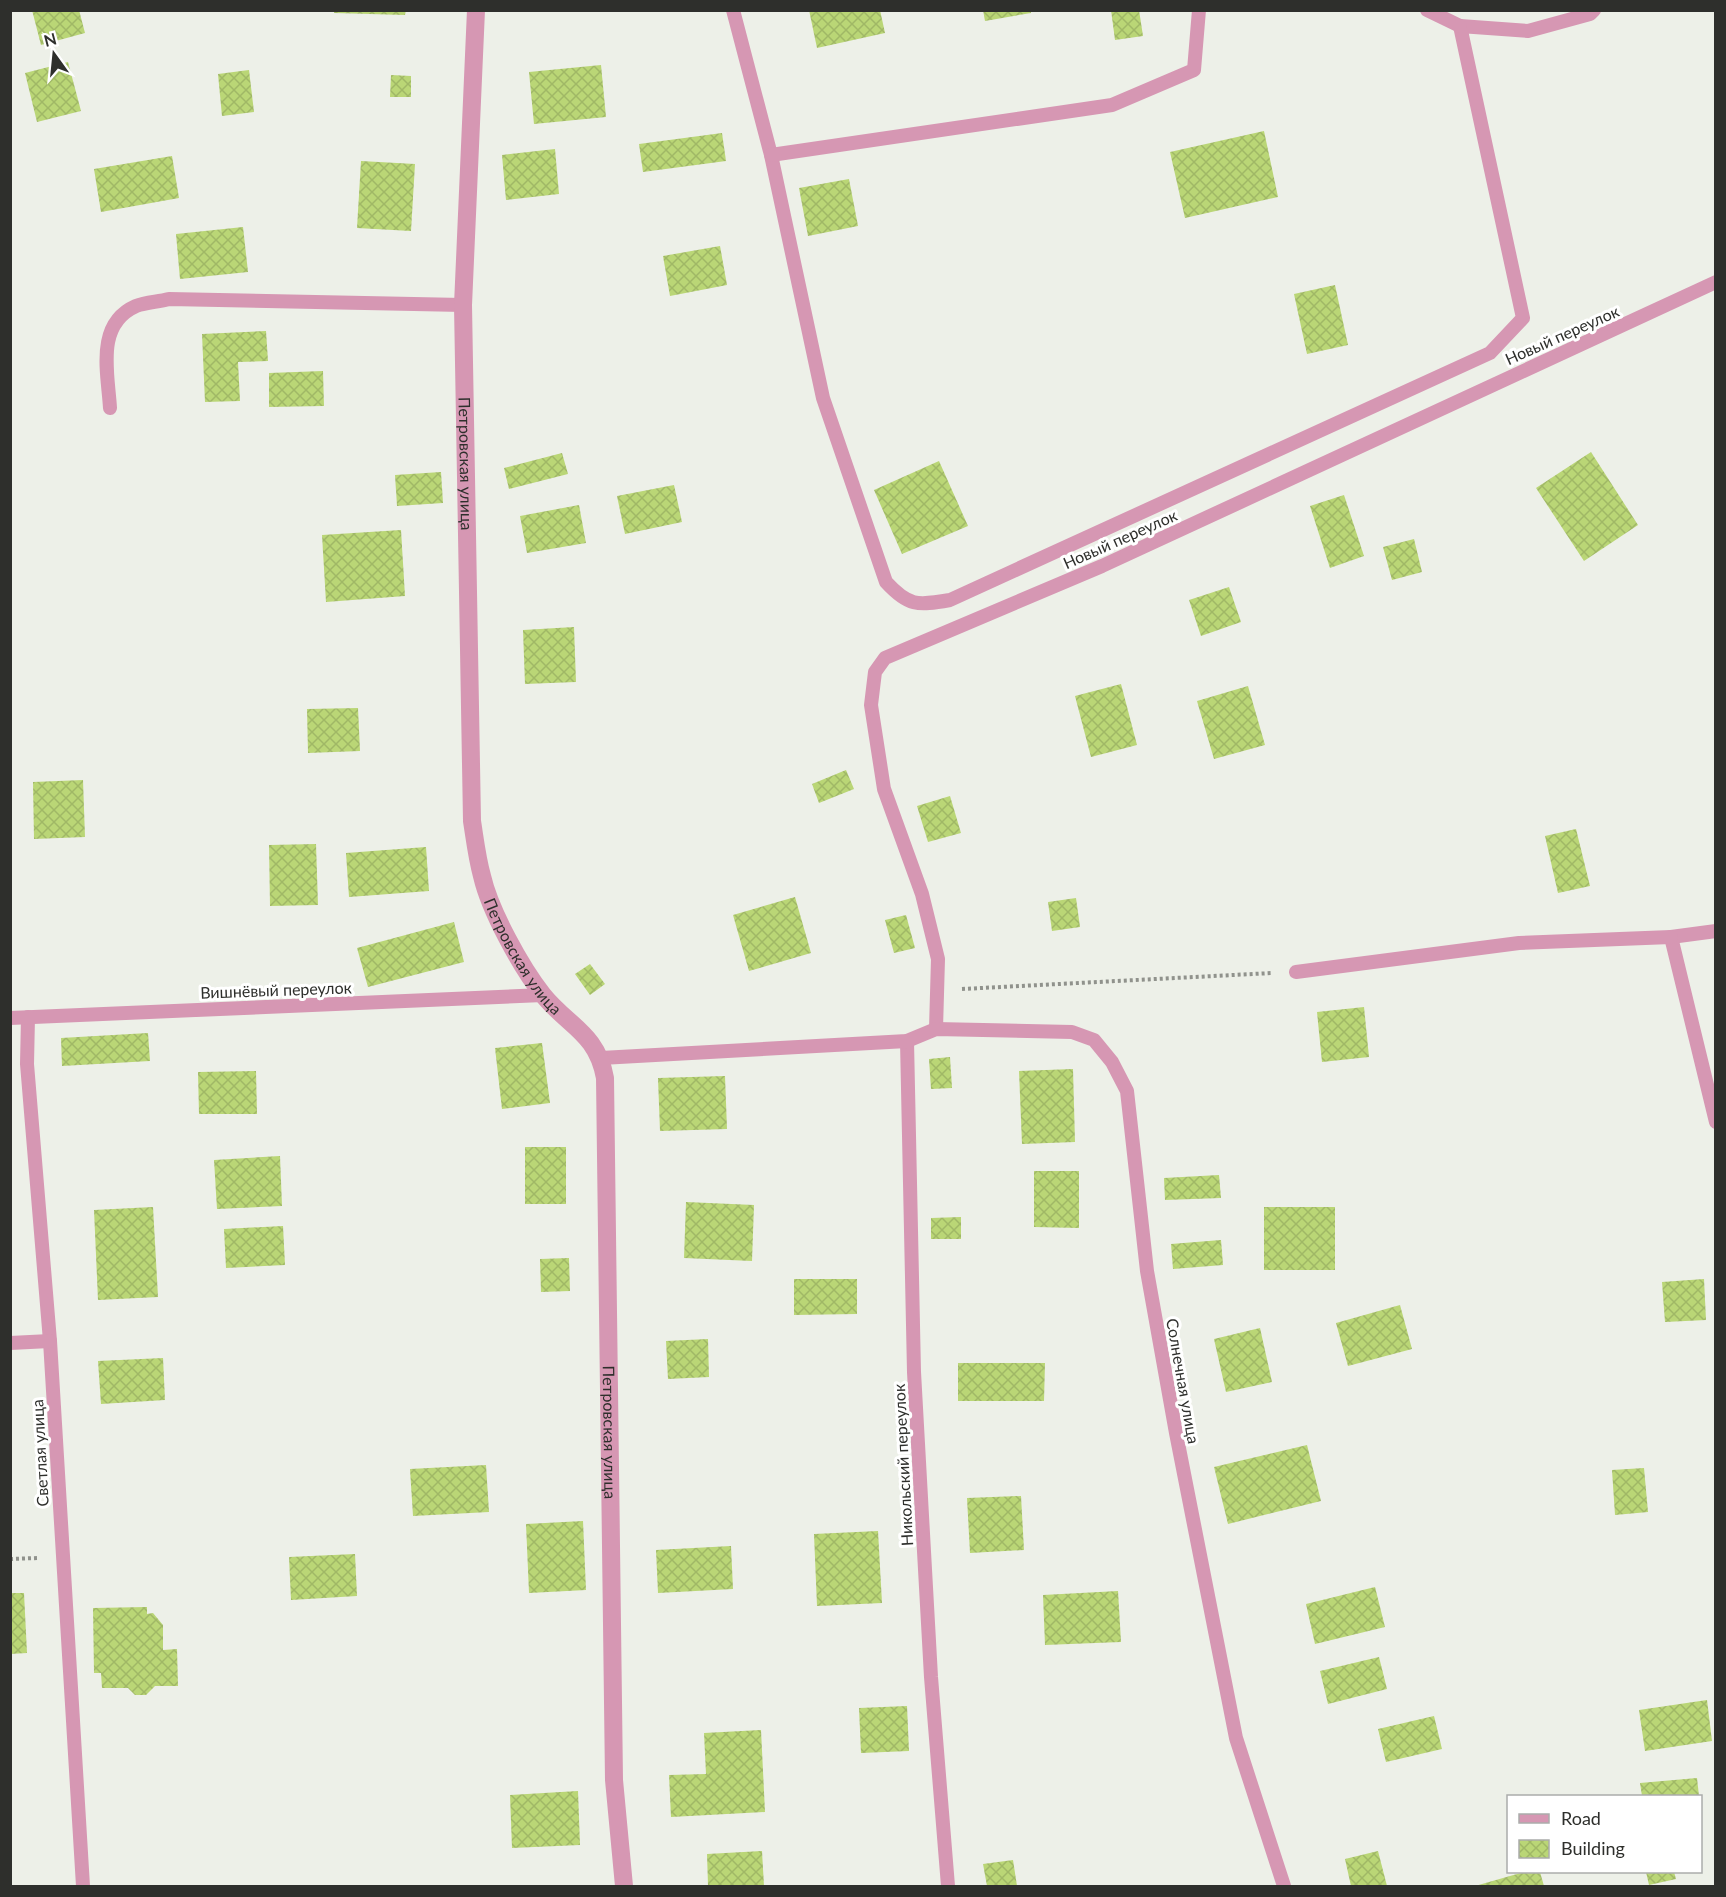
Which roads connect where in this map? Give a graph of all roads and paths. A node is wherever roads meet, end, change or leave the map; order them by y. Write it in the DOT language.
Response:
graph roads {
  1 [pos="476,10"];
  2 [pos="733,10"];
  3 [pos="1199,10"];
  4 [pos="1428,10"];
  5 [pos="1594,10"];
  6 [pos="1460,26"];
  7 [pos="771,155"];
  8 [pos="1716,282"];
  9 [pos="463,304"];
  10 [pos="110,408"];
  11 [pos="1716,931"];
  12 [pos="1671,937"];
  13 [pos="1296,972"];
  14 [pos="937,990"];
  15 [pos="543,995"];
  16 [pos="28,1017"];
  17 [pos="10,1018"];
  18 [pos="936,1029"];
  19 [pos="907,1041"];
  20 [pos="601,1058"];
  21 [pos="1716,1122"];
  22 [pos="50,1341"];
  23 [pos="10,1343"];
  24 [pos="83,1887"];
  25 [pos="624,1887"];
  26 [pos="948,1887"];
  27 [pos="1284,1887"];
  1 -- 9 [label="street, Петровская улица"];
  2 -- 7 [label="lane"];
  3 -- 7 [label="lane"];
  4 -- 6 [label="lane"];
  5 -- 6 [label="lane"];
  6 -- 7 [label="lane"];
  8 -- 14 [label="lane, Новый переулок"];
  9 -- 10 [label="lane"];
  9 -- 15 [label="street, Петровская улица"];
  11 -- 12 [label="lane"];
  12 -- 13 [label="lane"];
  12 -- 21 [label="lane"];
  13 -- 14 [label="path"];
  14 -- 18 [label="lane, Новый переулок"];
  15 -- 16 [label="lane, Вишнёвый переулок"];
  15 -- 20 [label="street, Петровская улица"];
  16 -- 17 [label="lane, Вишнёвый переулок"];
  16 -- 22 [label="lane, Светлая улица"];
  18 -- 19 [label="lane"];
  18 -- 27 [label="lane, Солнечная улица"];
  19 -- 20 [label="lane"];
  19 -- 26 [label="lane, Никольский переулок"];
  20 -- 25 [label="street, Петровская улица"];
  22 -- 23 [label="lane"];
  22 -- 24 [label="lane, Светлая улица"];
}
